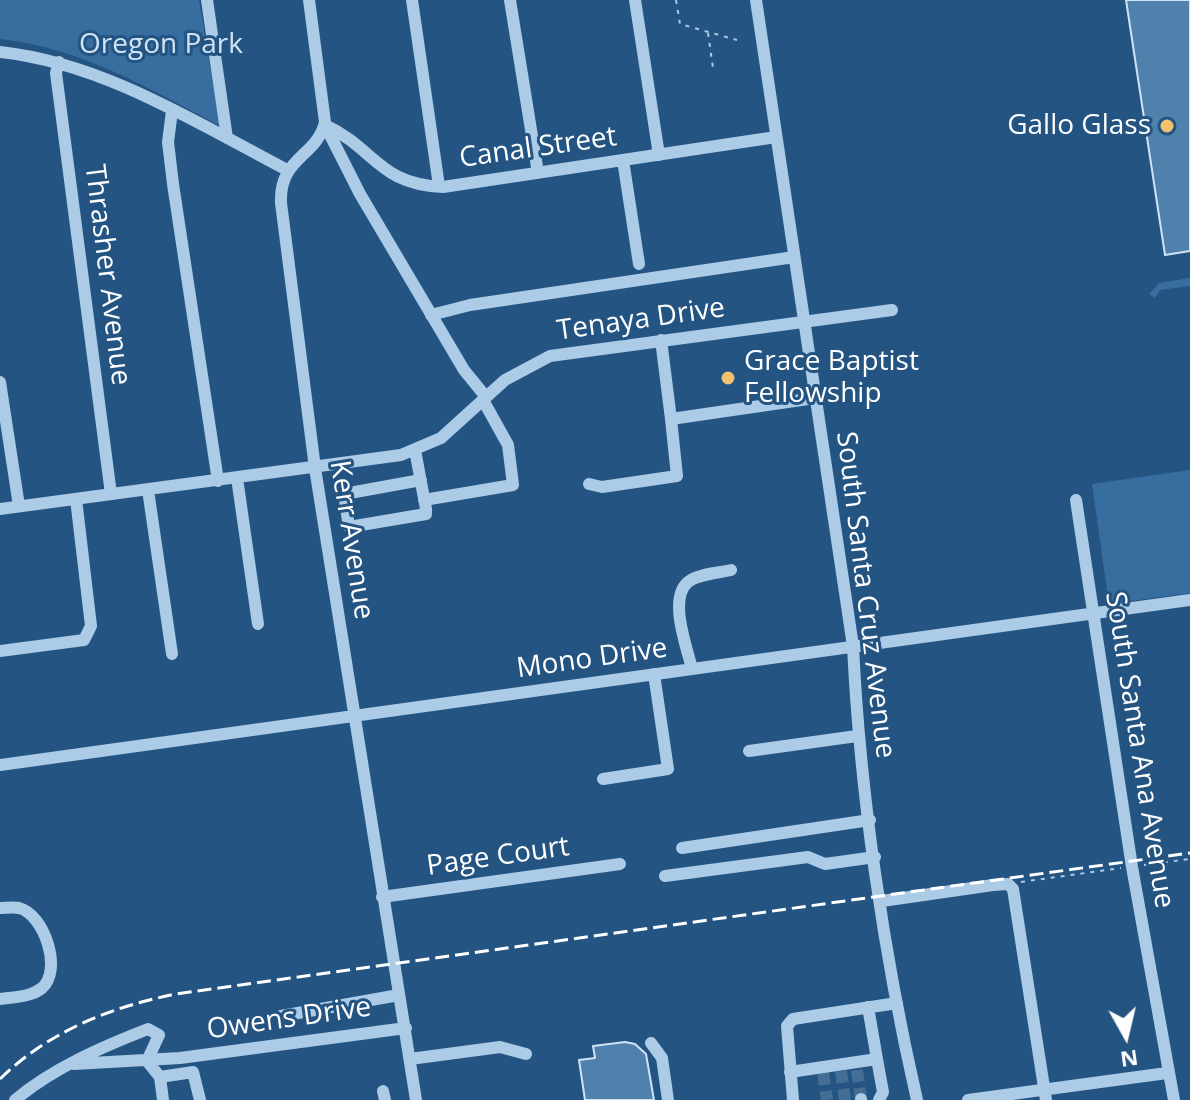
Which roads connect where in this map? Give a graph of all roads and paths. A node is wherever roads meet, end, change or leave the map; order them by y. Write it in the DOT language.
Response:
graph roads {
  1 [pos="207,0"];
  2 [pos="309,0"];
  3 [pos="412,0"];
  4 [pos="510,0"];
  5 [pos="635,0"];
  6 [pos="676,0"];
  7 [pos="756,0"];
  8 [pos="708,32"];
  9 [pos="737,40"];
  10 [pos="0,52"];
  11 [pos="59,62"];
  12 [pos="713,68"];
  13 [pos="172,111"];
  14 [pos="325,125"];
  15 [pos="776,137"];
  16 [pos="227,138"];
  17 [pos="659,155"];
  18 [pos="623,160"];
  19 [pos="287,170"];
  20 [pos="538,173"];
  21 [pos="439,186"];
  22 [pos="794,257"];
  23 [pos="639,264"];
  24 [pos="892,310"];
  25 [pos="431,315"];
  26 [pos="803,321"];
  27 [pos="661,340"];
  28 [pos="0,382"];
  29 [pos="484,398"];
  30 [pos="815,398"];
  31 [pos="671,419"];
  32 [pos="415,450"];
  33 [pos="315,468"];
  34 [pos="237,478"];
  35 [pos="421,480"];
  36 [pos="218,481"];
  37 [pos="589,484"];
  38 [pos="148,490"];
  39 [pos="111,494"];
  40 [pos="76,499"];
  41 [pos="424,500"];
  42 [pos="1076,500"];
  43 [pos="19,506"];
  44 [pos="0,509"];
  45 [pos="731,570"];
  46 [pos="1190,600"];
  47 [pos="1093,614"];
  48 [pos="258,624"];
  49 [pos="853,646"];
  50 [pos="0,651"];
  51 [pos="172,654"];
  52 [pos="692,669"];
  53 [pos="654,674"];
  54 [pos="354,716"];
  55 [pos="857,736"];
  56 [pos="749,751"];
  57 [pos="0,765"];
  58 [pos="603,779"];
  59 [pos="870,820"];
  60 [pos="682,848"];
  61 [pos="875,857"];
  62 [pos="1190,859"];
  63 [pos="620,864"];
  64 [pos="1132,867"];
  65 [pos="665,876"];
  66 [pos="1008,884"];
  67 [pos="382,897"];
  68 [pos="882,901"];
  69 [pos="0,908"];
  70 [pos="399,995"];
  71 [pos="0,999"];
  72 [pos="897,1003"];
  73 [pos="868,1007"];
  74 [pos="281,1016"];
  75 [pos="406,1028"];
  76 [pos="651,1043"];
  77 [pos="526,1054"];
  78 [pos="410,1059"];
  79 [pos="877,1059"];
  80 [pos="147,1061"];
  81 [pos="74,1064"];
  82 [pos="790,1072"];
  83 [pos="1167,1073"];
  84 [pos="160,1077"];
  85 [pos="1045,1096"];
  86 [pos="15,1100"];
  87 [pos="163,1100"];
  88 [pos="200,1100"];
  89 [pos="416,1100"];
  90 [pos="668,1100"];
  91 [pos="793,1100"];
  92 [pos="879,1100"];
  93 [pos="917,1100"];
  94 [pos="968,1100"];
  95 [pos="1174,1100"];
  1 -- 16 [label="street"];
  2 -- 14 [label="street"];
  3 -- 21 [label="street"];
  4 -- 20 [label="street"];
  5 -- 17 [label="street"];
  6 -- 8 [label="path"];
  7 -- 15 [label="street, South Santa Cruz Avenue"];
  8 -- 9 [label="path"];
  8 -- 12 [label="path"];
  10 -- 11 [label="street"];
  11 -- 13 [label="street"];
  11 -- 39 [label="street, Thrasher Avenue"];
  13 -- 16 [label="street"];
  13 -- 36 [label="street"];
  14 -- 19 [label="street"];
  14 -- 21 [label="street, Canal Street"];
  14 -- 25 [label="street"];
  15 -- 17 [label="street, Canal Street"];
  15 -- 22 [label="street, South Santa Cruz Avenue"];
  16 -- 19 [label="street"];
  17 -- 18 [label="street, Canal Street"];
  18 -- 20 [label="street, Canal Street"];
  18 -- 23 [label="street"];
  19 -- 33 [label="street, Kerr Avenue"];
  20 -- 21 [label="street, Canal Street"];
  22 -- 25 [label="street"];
  22 -- 26 [label="street, South Santa Cruz Avenue"];
  24 -- 26 [label="street, Tenaya Drive"];
  25 -- 29 [label="street"];
  26 -- 27 [label="street, Tenaya Drive"];
  26 -- 30 [label="street, South Santa Cruz Avenue"];
  27 -- 29 [label="street, Tenaya Drive"];
  27 -- 31 [label="street"];
  28 -- 43 [label="street"];
  29 -- 32 [label="street, Tenaya Drive"];
  29 -- 41 [label="street"];
  30 -- 31 [label="street"];
  30 -- 49 [label="street, South Santa Cruz Avenue"];
  31 -- 37 [label="street"];
  32 -- 33 [label="street, Tenaya Drive"];
  32 -- 35 [label="street"];
  33 -- 34 [label="street, Tenaya Drive"];
  33 -- 54 [label="street, Kerr Avenue"];
  34 -- 36 [label="street, Tenaya Drive"];
  34 -- 48 [label="street"];
  35 -- 41 [label="street"];
  35 -- 41 [label="street"];
  36 -- 38 [label="street, Tenaya Drive"];
  38 -- 39 [label="street, Tenaya Drive"];
  38 -- 51 [label="street"];
  39 -- 40 [label="street, Tenaya Drive"];
  40 -- 43 [label="street, Tenaya Drive"];
  40 -- 50 [label="street"];
  42 -- 47 [label="street, South Santa Ana Avenue"];
  43 -- 44 [label="street, Tenaya Drive"];
  45 -- 52 [label="street"];
  46 -- 47 [label="street, Mono Drive"];
  47 -- 49 [label="street, Mono Drive"];
  47 -- 64 [label="street, South Santa Ana Avenue"];
  49 -- 52 [label="street, Mono Drive"];
  49 -- 55 [label="street, South Santa Cruz Avenue"];
  52 -- 53 [label="street, Mono Drive"];
  53 -- 54 [label="street, Mono Drive"];
  53 -- 58 [label="street"];
  54 -- 57 [label="street, Mono Drive"];
  54 -- 67 [label="street, Kerr Avenue"];
  55 -- 56 [label="street"];
  55 -- 59 [label="street, South Santa Cruz Avenue"];
  59 -- 60 [label="street"];
  59 -- 61 [label="street, South Santa Cruz Avenue"];
  61 -- 65 [label="street"];
  61 -- 68 [label="street, South Santa Cruz Avenue"];
  62 -- 64 [label="path"];
  63 -- 67 [label="street, Page Court"];
  64 -- 66 [label="path"];
  64 -- 83 [label="street, South Santa Ana Avenue"];
  66 -- 68 [label="street"];
  66 -- 85 [label="street"];
  67 -- 70 [label="street, Kerr Avenue"];
  68 -- 72 [label="street, South Santa Cruz Avenue"];
  69 -- 71 [label="street"];
  70 -- 74 [label="street"];
  70 -- 75 [label="street, Kerr Avenue"];
  72 -- 73 [label="street"];
  72 -- 93 [label="street, South Santa Cruz Avenue"];
  73 -- 79 [label="street"];
  73 -- 82 [label="street"];
  75 -- 78 [label="street, Kerr Avenue"];
  75 -- 80 [label="street, Owens Drive"];
  76 -- 90 [label="street"];
  77 -- 78 [label="street"];
  78 -- 89 [label="street, Kerr Avenue"];
  79 -- 82 [label="street"];
  79 -- 92 [label="street"];
  80 -- 81 [label="street, Owens Drive"];
  80 -- 81 [label="street"];
  80 -- 84 [label="street"];
  81 -- 86 [label="street"];
  82 -- 91 [label="street"];
  83 -- 85 [label="street"];
  83 -- 95 [label="street, South Santa Ana Avenue"];
  84 -- 87 [label="street"];
  84 -- 88 [label="street"];
  85 -- 94 [label="street"];
}
